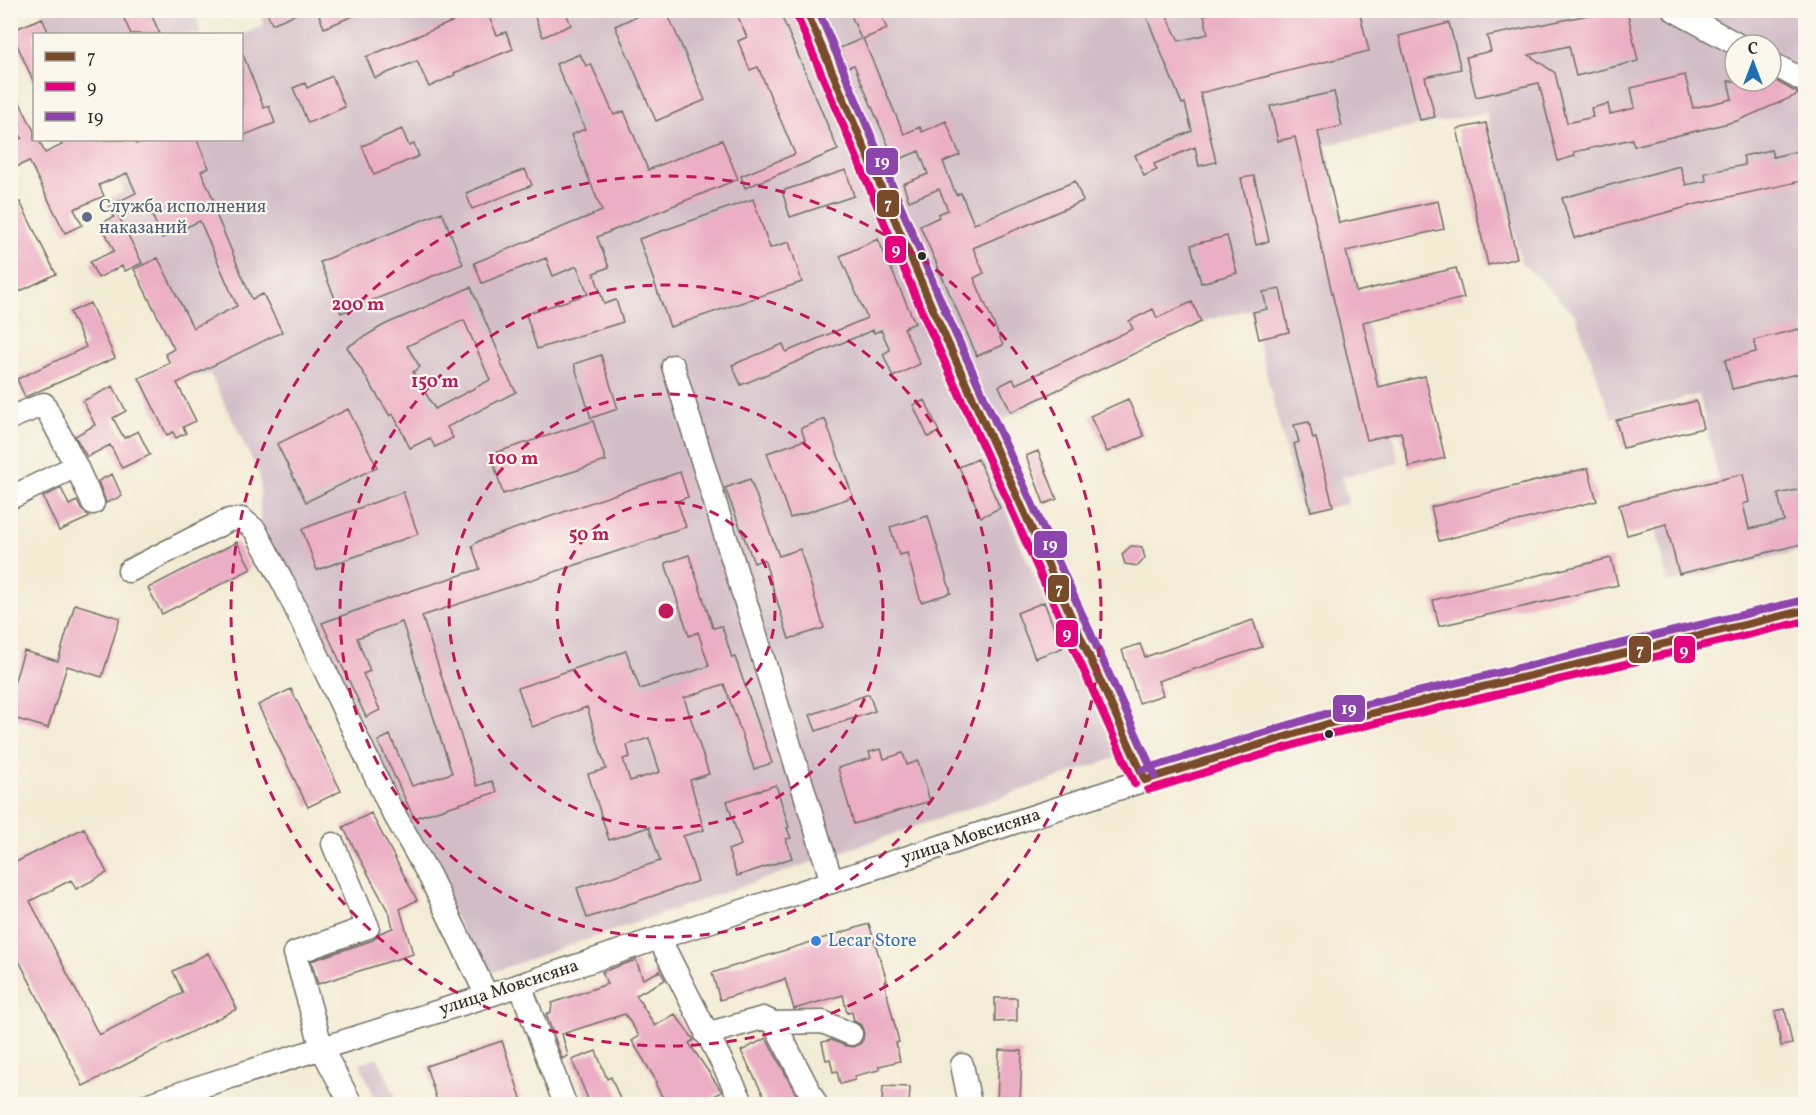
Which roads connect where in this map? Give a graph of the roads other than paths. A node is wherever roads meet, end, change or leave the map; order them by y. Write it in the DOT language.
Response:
graph roads {
  1 [pos="806,10"];
  2 [pos="1674,10"];
  3 [pos="1723,37"];
  4 [pos="1783,70"];
  5 [pos="1806,82"];
  6 [pos="673,366"];
  7 [pos="10,418"];
  8 [pos="76,466"];
  9 [pos="10,498"];
  10 [pos="93,503"];
  11 [pos="129,570"];
  12 [pos="1806,610"];
  13 [pos="1145,780"];
  14 [pos="333,844"];
  15 [pos="832,882"];
  16 [pos="659,938"];
  17 [pos="520,985"];
  18 [pos="486,996"];
  19 [pos="774,1023"];
  20 [pos="706,1034"];
  21 [pos="851,1034"];
  22 [pos="322,1049"];
  23 [pos="962,1065"];
  24 [pos="148,1104"];
  25 [pos="351,1104"];
  26 [pos="565,1104"];
  27 [pos="743,1104"];
  28 [pos="816,1104"];
  29 [pos="970,1104"];
  1 -- 13 [label="street"];
  2 -- 3 [label="street"];
  4 -- 5 [label="street"];
  6 -- 15 [label="street"];
  7 -- 8 [label="street"];
  8 -- 9 [label="street"];
  8 -- 10 [label="street"];
  11 -- 18 [label="street"];
  12 -- 13 [label="street, улица Мовсисяна"];
  13 -- 15 [label="street, улица Мовсисяна"];
  14 -- 22 [label="street"];
  15 -- 16 [label="street, улица Мовсисяна"];
  16 -- 17 [label="street, улица Мовсисяна"];
  16 -- 20 [label="street"];
  17 -- 18 [label="street, улица Мовсисяна"];
  17 -- 26 [label="street"];
  18 -- 22 [label="street, улица Мовсисяна"];
  19 -- 20 [label="street"];
  19 -- 21 [label="street"];
  19 -- 28 [label="street"];
  20 -- 27 [label="street"];
  22 -- 24 [label="street, улица Мовсисяна"];
  22 -- 25 [label="street"];
  23 -- 29 [label="street"];
}
